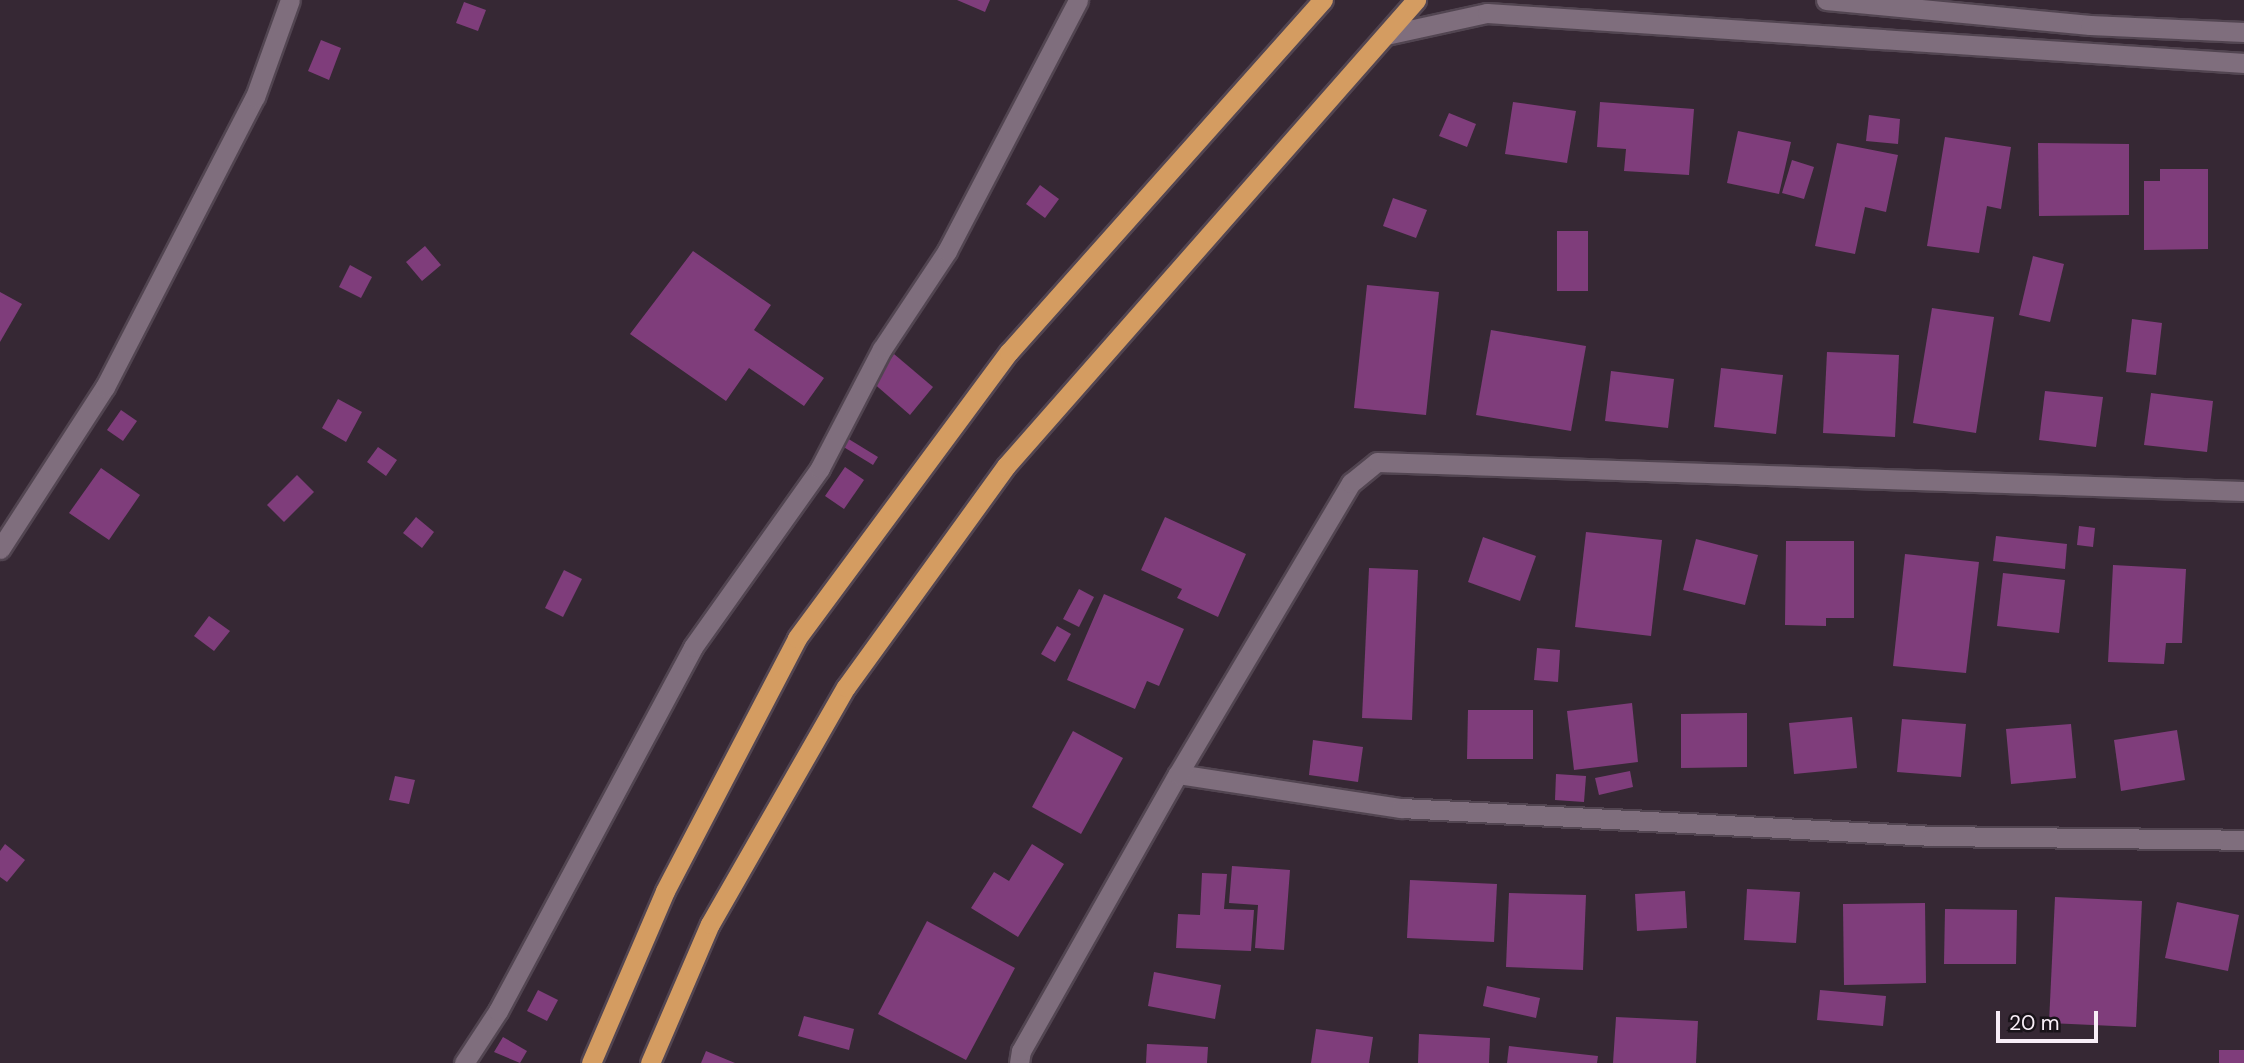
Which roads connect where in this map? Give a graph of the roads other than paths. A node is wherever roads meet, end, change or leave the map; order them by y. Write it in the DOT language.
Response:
graph roads {
  1 [pos="290,0"];
  2 [pos="1078,0"];
  3 [pos="1324,0"];
  4 [pos="1416,0"];
  5 [pos="1826,0"];
  6 [pos="2244,32"];
  7 [pos="1386,35"];
  8 [pos="2244,63"];
  9 [pos="2244,491"];
  10 [pos="0,549"];
  11 [pos="1178,774"];
  12 [pos="2244,840"];
  13 [pos="1026,1059"];
  14 [pos="464,1063"];
  15 [pos="591,1063"];
  16 [pos="650,1063"];
  1 -- 10 [label="street"];
  2 -- 14 [label="street"];
  3 -- 15 [label="highway"];
  4 -- 7 [label="highway"];
  5 -- 6 [label="street"];
  7 -- 8 [label="street"];
  7 -- 16 [label="highway"];
  9 -- 11 [label="street"];
  11 -- 12 [label="street"];
  11 -- 13 [label="street"];
}
